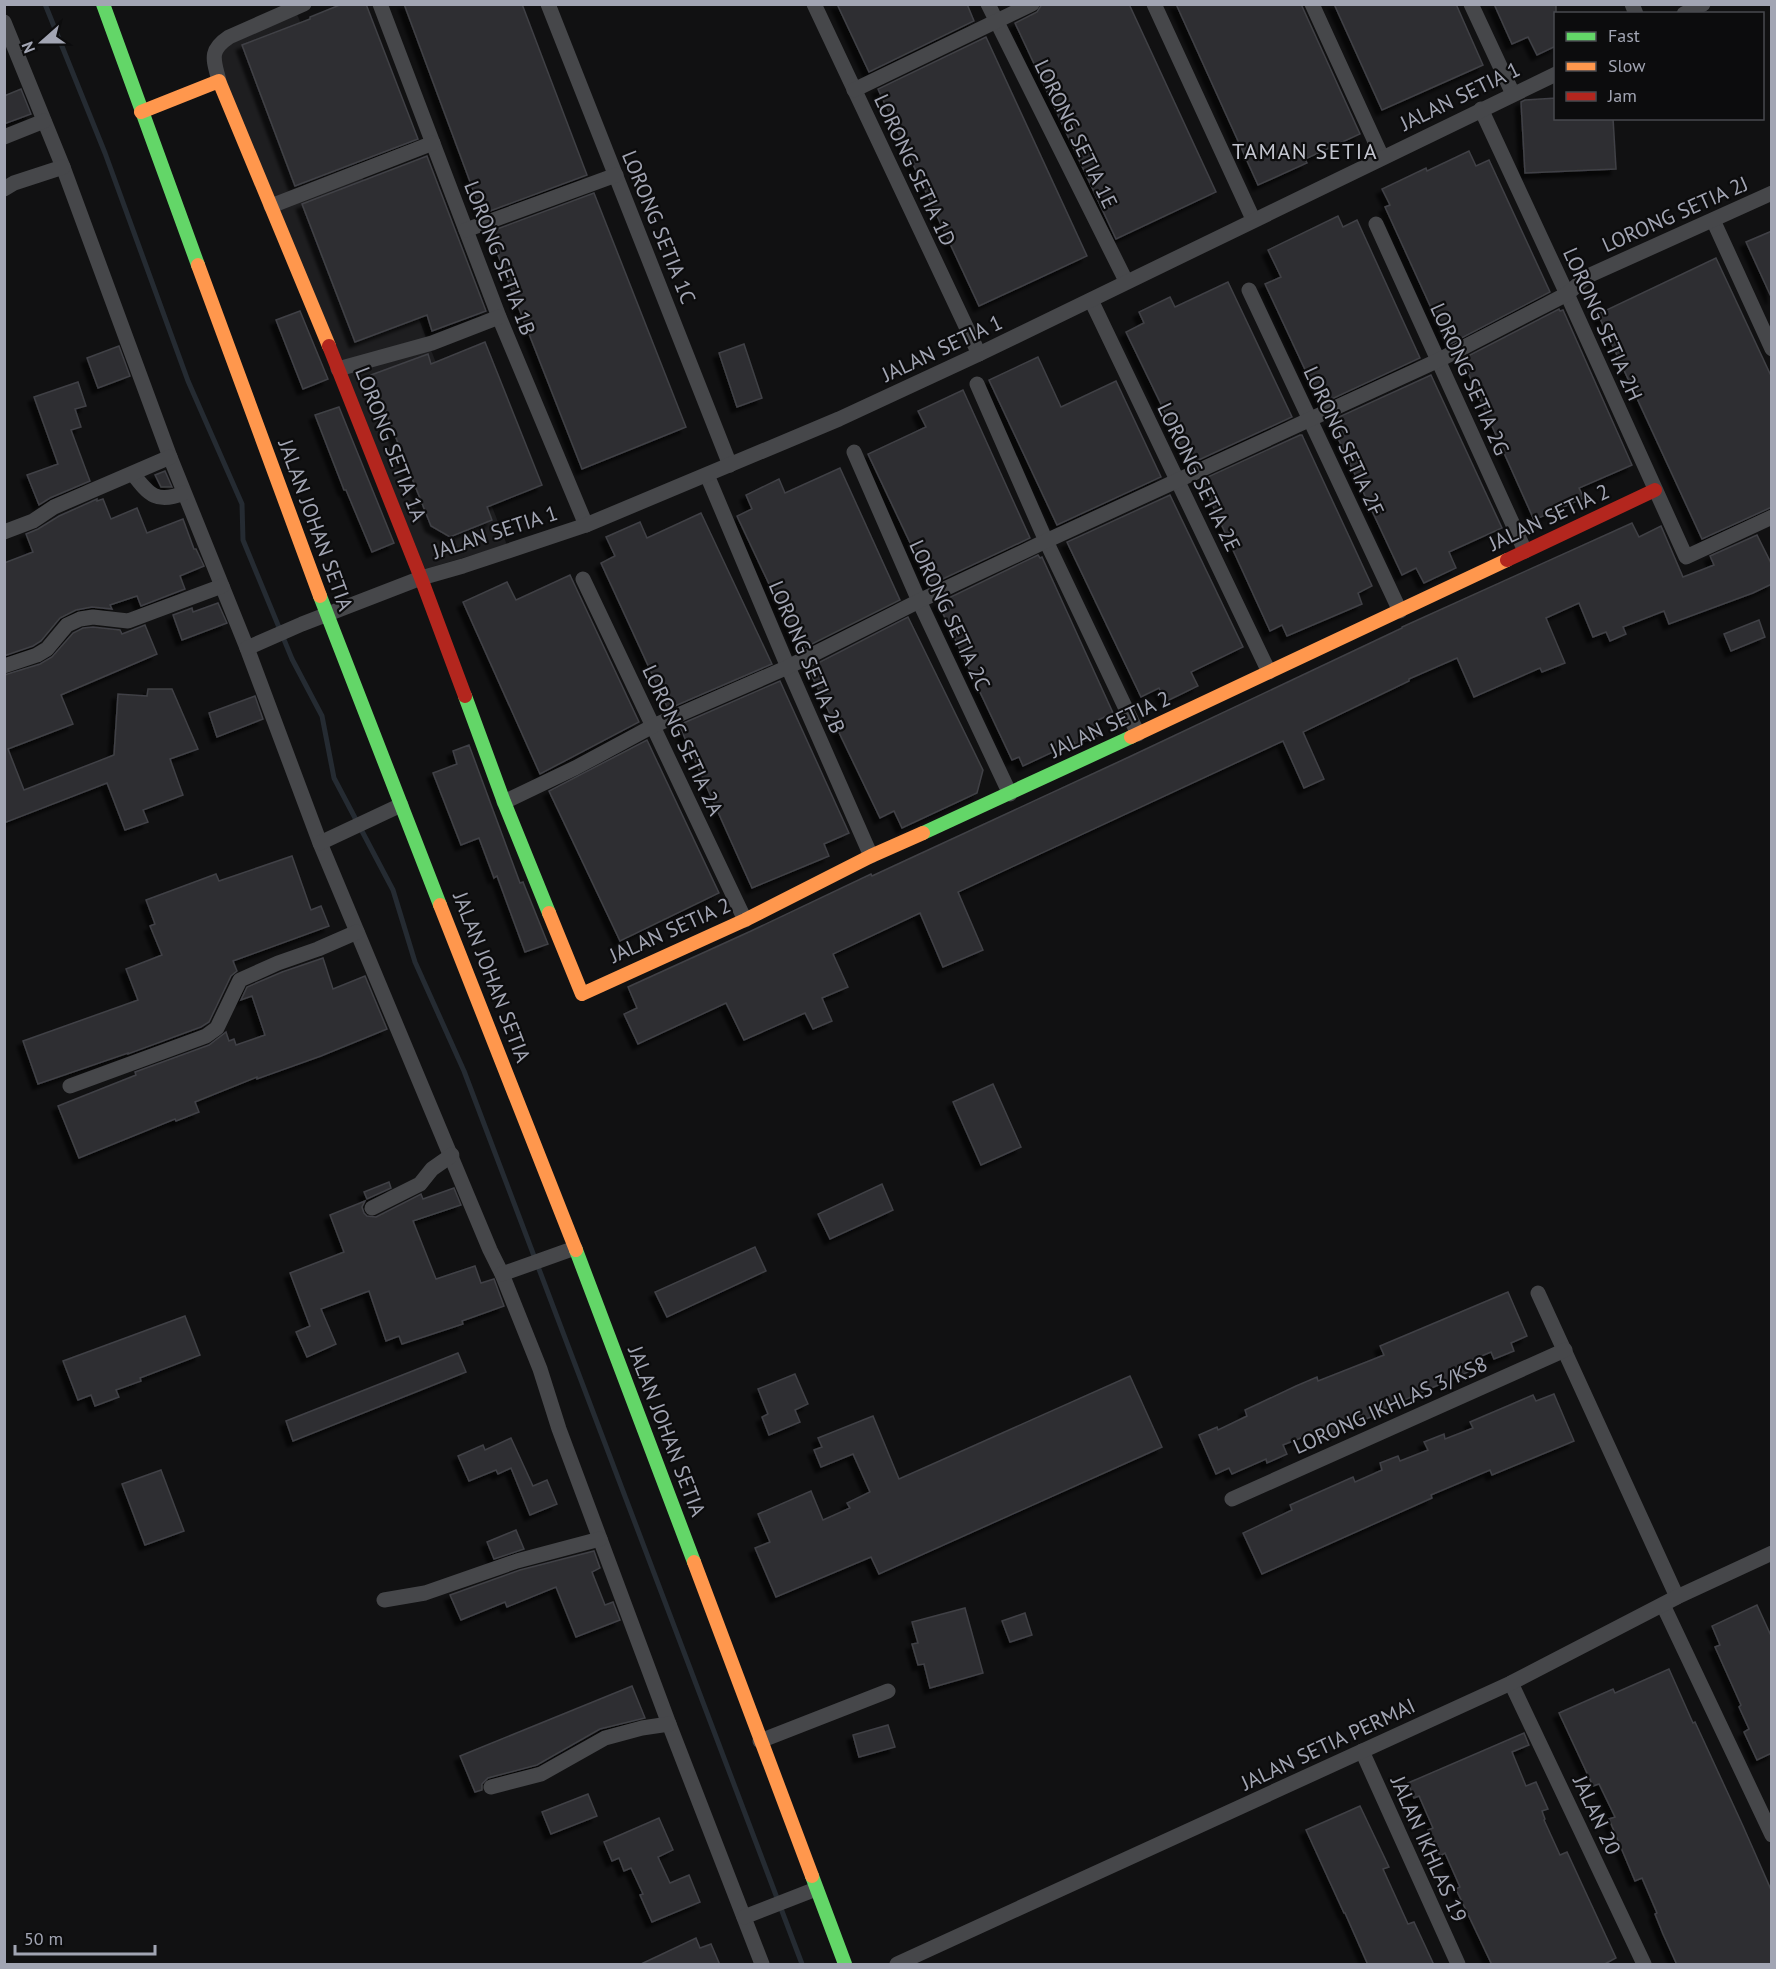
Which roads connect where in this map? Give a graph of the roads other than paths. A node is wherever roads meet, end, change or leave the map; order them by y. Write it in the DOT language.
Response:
graph roads {
  1 [pos="103,4"];
  2 [pos="304,4"];
  3 [pos="380,4"];
  4 [pos="549,4"];
  5 [pos="814,4"];
  6 [pos="988,4"];
  7 [pos="1032,4"];
  8 [pos="1154,4"];
  9 [pos="1312,4"];
  10 [pos="1471,4"];
  11 [pos="1703,4"];
  12 [pos="1688,12"];
  13 [pos="4,22"];
  14 [pos="997,22"];
  15 [pos="1554,75"];
  16 [pos="219,81"];
  17 [pos="854,90"];
  18 [pos="1513,94"];
  19 [pos="1480,109"];
  20 [pos="141,111"];
  21 [pos="44,121"];
  22 [pos="4,137"];
  23 [pos="433,143"];
  24 [pos="1382,157"];
  25 [pos="63,167"];
  26 [pos="616,175"];
  27 [pos="4,189"];
  28 [pos="1772,193"];
  29 [pos="271,206"];
  30 [pos="1253,219"];
  31 [pos="1713,220"];
  32 [pos="1376,224"];
  33 [pos="466,230"];
  34 [pos="1126,281"];
  35 [pos="1249,290"];
  36 [pos="1568,294"];
  37 [pos="1090,300"];
  38 [pos="499,317"];
  39 [pos="1772,349"];
  40 [pos="979,354"];
  41 [pos="1439,360"];
  42 [pos="338,369"];
  43 [pos="977,384"];
  44 [pos="1310,418"];
  45 [pos="854,452"];
  46 [pos="170,457"];
  47 [pos="730,465"];
  48 [pos="133,474"];
  49 [pos="707,475"];
  50 [pos="1178,481"];
  51 [pos="1655,490"];
  52 [pos="184,493"];
  53 [pos="1772,517"];
  54 [pos="586,525"];
  55 [pos="4,532"];
  56 [pos="1046,541"];
  57 [pos="1526,551"];
  58 [pos="421,578"];
  59 [pos="583,579"];
  60 [pos="222,586"];
  61 [pos="919,601"];
  62 [pos="1400,611"];
  63 [pos="327,616"];
  64 [pos="252,645"];
  65 [pos="4,666"];
  66 [pos="788,667"];
  67 [pos="1269,672"];
  68 [pos="653,726"];
  69 [pos="1138,734"];
  70 [pos="1010,794"];
  71 [pos="504,802"];
  72 [pos="401,805"];
  73 [pos="325,840"];
  74 [pos="871,856"];
  75 [pos="745,920"];
  76 [pos="357,932"];
  77 [pos="582,994"];
  78 [pos="70,1086"];
  79 [pos="452,1155"];
  80 [pos="372,1208"];
  81 [pos="575,1248"];
  82 [pos="508,1271"];
  83 [pos="1538,1293"];
  84 [pos="1564,1350"];
  85 [pos="1232,1499"];
  86 [pos="600,1539"];
  87 [pos="1772,1553"];
  88 [pos="1677,1597"];
  89 [pos="384,1600"];
  90 [pos="1663,1605"];
  91 [pos="1511,1683"];
  92 [pos="888,1691"];
  93 [pos="669,1724"];
  94 [pos="760,1741"];
  95 [pos="1362,1751"];
  96 [pos="491,1786"];
  97 [pos="1772,1835"];
  98 [pos="816,1889"];
  99 [pos="748,1915"];
  100 [pos="762,1965"];
  101 [pos="845,1965"];
  102 [pos="897,1965"];
  103 [pos="1458,1965"];
  104 [pos="1644,1965"];
  1 -- 20 [label="street, JALAN JOHAN SETIA"];
  2 -- 16 [label="street, LORONG SETIA 1A"];
  3 -- 23 [label="street, LORONG SETIA 1B"];
  4 -- 26 [label="street, LORONG SETIA 1C"];
  5 -- 17 [label="street, LORONG SETIA 1D"];
  6 -- 14 [label="street, LORONG SETIA 1E"];
  7 -- 14 [label="street"];
  8 -- 30 [label="street"];
  9 -- 24 [label="street"];
  10 -- 18 [label="street"];
  11 -- 12 [label="street"];
  13 -- 21 [label="street"];
  14 -- 17 [label="street"];
  14 -- 34 [label="street, LORONG SETIA 1E"];
  15 -- 18 [label="street, JALAN SETIA 1"];
  16 -- 20 [label="street"];
  16 -- 29 [label="street, LORONG SETIA 1A"];
  17 -- 40 [label="street, LORONG SETIA 1D"];
  18 -- 19 [label="street, JALAN SETIA 1"];
  19 -- 24 [label="street, JALAN SETIA 1"];
  19 -- 36 [label="street, LORONG SETIA 2H"];
  20 -- 63 [label="street, JALAN JOHAN SETIA"];
  21 -- 22 [label="street"];
  21 -- 25 [label="street"];
  23 -- 29 [label="street"];
  23 -- 33 [label="street, LORONG SETIA 1B"];
  24 -- 30 [label="street, JALAN SETIA 1"];
  25 -- 27 [label="street"];
  25 -- 46 [label="street"];
  26 -- 33 [label="street"];
  26 -- 47 [label="street, LORONG SETIA 1C"];
  28 -- 31 [label="street, LORONG SETIA 2J"];
  29 -- 42 [label="street, LORONG SETIA 1A"];
  30 -- 34 [label="street, JALAN SETIA 1"];
  31 -- 36 [label="street, LORONG SETIA 2J"];
  31 -- 39 [label="street"];
  32 -- 41 [label="street, LORONG SETIA 2G"];
  33 -- 38 [label="street, LORONG SETIA 1B"];
  34 -- 37 [label="street, JALAN SETIA 1"];
  35 -- 44 [label="street, LORONG SETIA 2F"];
  36 -- 41 [label="street, LORONG SETIA 2J"];
  36 -- 51 [label="street, LORONG SETIA 2H"];
  37 -- 40 [label="street, JALAN SETIA 1"];
  37 -- 50 [label="street, LORONG SETIA 2E"];
  38 -- 42 [label="street"];
  38 -- 54 [label="street, LORONG SETIA 1B"];
  40 -- 47 [label="street, JALAN SETIA 1"];
  41 -- 44 [label="street, LORONG SETIA 2J"];
  41 -- 57 [label="street, LORONG SETIA 2G"];
  42 -- 58 [label="street, LORONG SETIA 1A"];
  43 -- 56 [label="street"];
  44 -- 50 [label="street, LORONG SETIA 2J"];
  44 -- 62 [label="street, LORONG SETIA 2F"];
  45 -- 61 [label="street, LORONG SETIA 2C"];
  46 -- 48 [label="street"];
  46 -- 52 [label="street"];
  47 -- 49 [label="street, JALAN SETIA 1"];
  48 -- 52 [label="street"];
  48 -- 55 [label="street"];
  49 -- 54 [label="street, JALAN SETIA 1"];
  49 -- 66 [label="street, LORONG SETIA 2B"];
  50 -- 56 [label="street, LORONG SETIA 2J"];
  50 -- 67 [label="street, LORONG SETIA 2E"];
  51 -- 53 [label="street, LORONG SETIA 2H"];
  51 -- 57 [label="street, JALAN SETIA 2"];
  52 -- 60 [label="street"];
  54 -- 58 [label="street, JALAN SETIA 1"];
  56 -- 61 [label="street, LORONG SETIA 2J"];
  56 -- 69 [label="street"];
  57 -- 62 [label="street, JALAN SETIA 2"];
  58 -- 63 [label="street, JALAN SETIA 1"];
  58 -- 71 [label="street, LORONG SETIA 1A"];
  59 -- 68 [label="street, LORONG SETIA 2A"];
  60 -- 64 [label="street"];
  60 -- 65 [label="street"];
  61 -- 66 [label="street, LORONG SETIA 2J"];
  61 -- 70 [label="street, LORONG SETIA 2C"];
  62 -- 67 [label="street, JALAN SETIA 2"];
  63 -- 64 [label="street, JALAN SETIA 1"];
  63 -- 72 [label="street, JALAN JOHAN SETIA"];
  64 -- 73 [label="street"];
  66 -- 68 [label="street, LORONG SETIA 2J"];
  66 -- 74 [label="street, LORONG SETIA 2B"];
  67 -- 69 [label="street, JALAN SETIA 2"];
  68 -- 71 [label="street, LORONG SETIA 2J"];
  68 -- 75 [label="street, LORONG SETIA 2A"];
  69 -- 70 [label="street, JALAN SETIA 2"];
  70 -- 74 [label="street, JALAN SETIA 2"];
  71 -- 77 [label="street, LORONG SETIA 1A"];
  72 -- 73 [label="street"];
  72 -- 81 [label="street, JALAN JOHAN SETIA"];
  73 -- 76 [label="street"];
  74 -- 75 [label="street, JALAN SETIA 2"];
  75 -- 77 [label="street, JALAN SETIA 2"];
  76 -- 78 [label="street"];
  76 -- 79 [label="street"];
  79 -- 80 [label="street"];
  79 -- 82 [label="street"];
  81 -- 82 [label="street"];
  81 -- 94 [label="street, JALAN JOHAN SETIA"];
  82 -- 86 [label="street"];
  83 -- 84 [label="street"];
  84 -- 85 [label="street, LORONG IKHLAS 3/KS8"];
  84 -- 88 [label="street"];
  86 -- 89 [label="street"];
  86 -- 93 [label="street"];
  87 -- 88 [label="street, JALAN SETIA PERMAI"];
  88 -- 90 [label="street, JALAN SETIA PERMAI"];
  90 -- 91 [label="street, JALAN SETIA PERMAI"];
  90 -- 97 [label="street"];
  91 -- 95 [label="street, JALAN SETIA PERMAI"];
  91 -- 104 [label="street, JALAN 20"];
  92 -- 94 [label="street"];
  93 -- 96 [label="street"];
  93 -- 99 [label="street"];
  94 -- 98 [label="street, JALAN JOHAN SETIA"];
  95 -- 102 [label="street, JALAN SETIA PERMAI"];
  95 -- 103 [label="street, JALAN IKHLAS 19"];
  98 -- 99 [label="street"];
  98 -- 101 [label="street, JALAN JOHAN SETIA"];
  99 -- 100 [label="street"];
}
